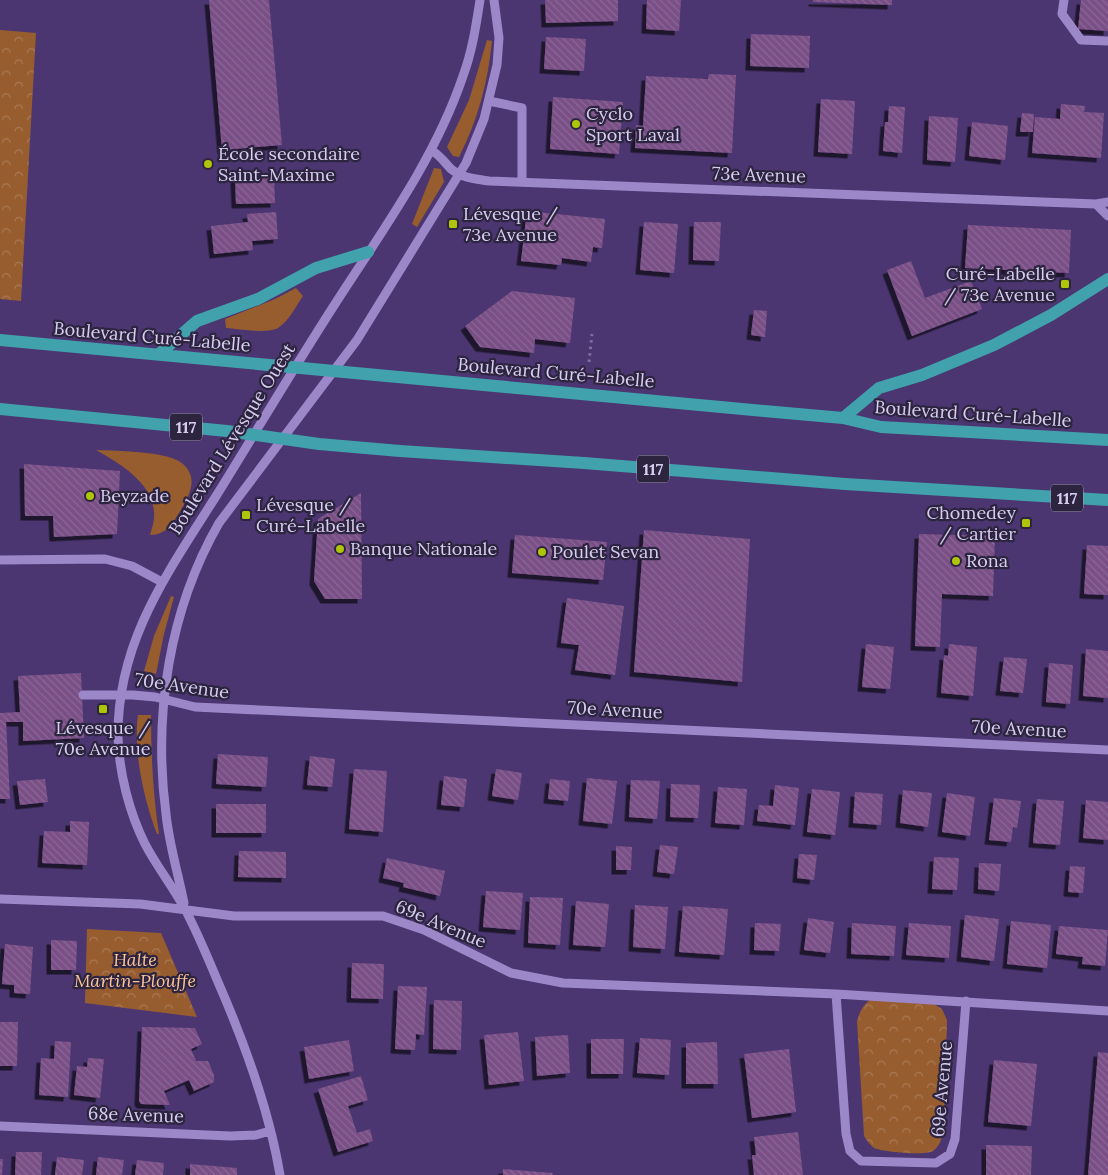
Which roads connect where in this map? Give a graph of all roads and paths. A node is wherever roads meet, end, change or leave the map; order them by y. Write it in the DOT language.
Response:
graph roads {
  1 [pos="480,0"];
  2 [pos="494,0"];
  3 [pos="1064,0"];
  4 [pos="1108,41"];
  5 [pos="489,101"];
  6 [pos="431,150"];
  7 [pos="459,174"];
  8 [pos="522,182"];
  9 [pos="1108,202"];
  10 [pos="1096,204"];
  11 [pos="1108,216"];
  12 [pos="368,252"];
  13 [pos="1108,279"];
  14 [pos="592,334"];
  15 [pos="0,340"];
  16 [pos="159,354"];
  17 [pos="589,362"];
  18 [pos="295,368"];
  19 [pos="336,370"];
  20 [pos="0,409"];
  21 [pos="843,418"];
  22 [pos="255,434"];
  23 [pos="282,439"];
  24 [pos="1108,440"];
  25 [pos="1108,500"];
  26 [pos="0,560"];
  27 [pos="162,582"];
  28 [pos="83,694"];
  29 [pos="121,694"];
  30 [pos="164,700"];
  31 [pos="1108,750"];
  32 [pos="0,899"];
  33 [pos="186,910"];
  34 [pos="836,994"];
  35 [pos="966,1001"];
  36 [pos="1108,1011"];
  37 [pos="0,1126"];
  38 [pos="270,1131"];
  39 [pos="280,1175"];
  1 -- 6 [label="street, Boulevard Lévesque Ouest"];
  2 -- 5 [label="street, Boulevard Lévesque Ouest"];
  3 -- 4 [label="street"];
  5 -- 7 [label="street, Boulevard Lévesque Ouest"];
  5 -- 8 [label="street"];
  6 -- 7 [label="street, 73e Avenue"];
  6 -- 12 [label="street, Boulevard Lévesque Ouest"];
  7 -- 8 [label="street, 73e Avenue"];
  7 -- 19 [label="street, Boulevard Lévesque Ouest"];
  8 -- 10 [label="street, 73e Avenue"];
  9 -- 10 [label="street, 73e Avenue"];
  10 -- 11 [label="street"];
  12 -- 16 [label="main road"];
  12 -- 18 [label="street, Boulevard Lévesque Ouest"];
  13 -- 21 [label="main road"];
  14 -- 17 [label="path"];
  15 -- 16 [label="main road, Boulevard Curé-Labelle"];
  16 -- 18 [label="main road, Boulevard Curé-Labelle"];
  18 -- 19 [label="main road, Boulevard Curé-Labelle"];
  18 -- 22 [label="street, Boulevard Lévesque Ouest"];
  19 -- 21 [label="main road, Boulevard Curé-Labelle"];
  19 -- 23 [label="street, Boulevard Lévesque Ouest"];
  20 -- 22 [label="main road, 117"];
  21 -- 24 [label="main road, Boulevard Curé-Labelle"];
  22 -- 23 [label="main road, 117"];
  22 -- 27 [label="street, Boulevard Lévesque Ouest"];
  23 -- 25 [label="main road, 117"];
  23 -- 30 [label="street, Boulevard Lévesque Ouest"];
  26 -- 27 [label="street"];
  27 -- 29 [label="street, Boulevard Lévesque Ouest"];
  28 -- 29 [label="street, 70e Avenue"];
  29 -- 30 [label="street, 70e Avenue"];
  29 -- 33 [label="street, Boulevard Lévesque Ouest"];
  30 -- 31 [label="street, 70e Avenue"];
  30 -- 33 [label="street, Boulevard Lévesque Ouest"];
  32 -- 33 [label="street, 69e Avenue"];
  33 -- 34 [label="street, 69e Avenue"];
  33 -- 38 [label="street, Boulevard Lévesque Ouest"];
  34 -- 35 [label="street, 69e Avenue"];
  34 -- 35 [label="street, 69e Avenue"];
  35 -- 36 [label="street, 69e Avenue"];
  37 -- 38 [label="street, 68e Avenue"];
  38 -- 39 [label="street, Boulevard Lévesque Ouest"];
}
